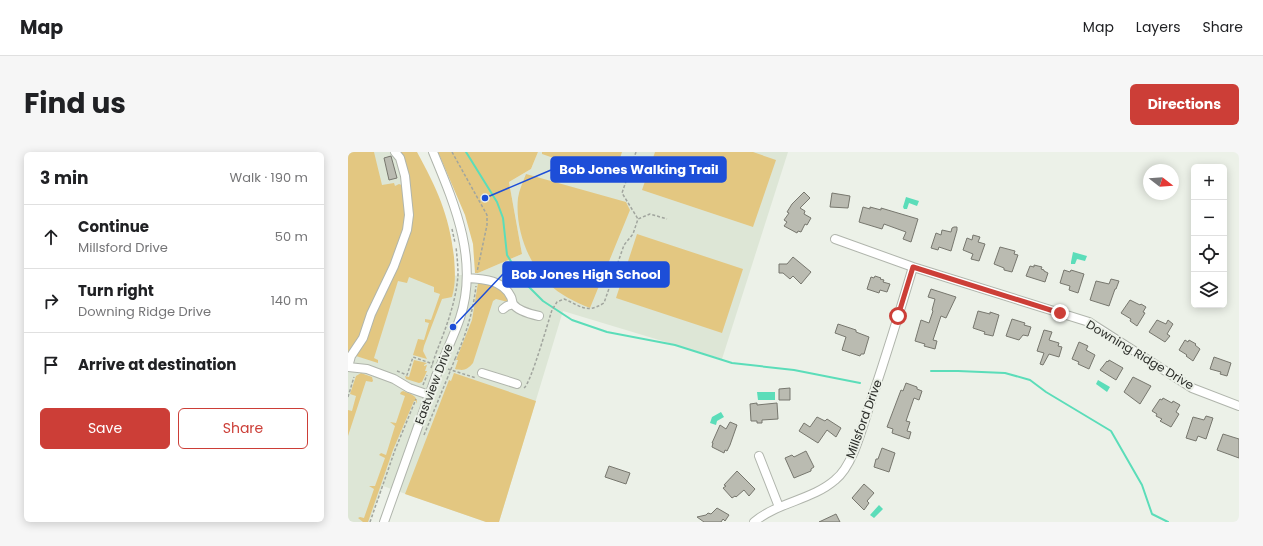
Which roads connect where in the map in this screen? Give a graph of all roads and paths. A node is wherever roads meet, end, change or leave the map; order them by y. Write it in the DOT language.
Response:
graph roads {
  1 [pos="395,152"];
  2 [pos="433,152"];
  3 [pos="636,152"];
  4 [pos="638,219"];
  5 [pos="667,219"];
  6 [pos="451,227"];
  7 [pos="835,239"];
  8 [pos="913,267"];
  9 [pos="467,278"];
  10 [pos="513,304"];
  11 [pos="503,309"];
  12 [pos="539,316"];
  13 [pos="455,359"];
  14 [pos="434,364"];
  15 [pos="348,366"];
  16 [pos="448,369"];
  17 [pos="348,370"];
  18 [pos="396,371"];
  19 [pos="433,374"];
  20 [pos="479,376"];
  21 [pos="354,377"];
  22 [pos="519,387"];
  23 [pos="419,392"];
  24 [pos="429,395"];
  25 [pos="348,397"];
  26 [pos="1239,406"];
  27 [pos="434,410"];
  28 [pos="759,456"];
  29 [pos="779,507"];
  30 [pos="370,522"];
  31 [pos="384,522"];
  32 [pos="754,522"];
  1 -- 15 [label="street"];
  2 -- 9 [label="street, Eastview Drive"];
  3 -- 4 [label="path"];
  4 -- 5 [label="path"];
  4 -- 22 [label="path"];
  6 -- 19 [label="path, bridge"];
  7 -- 8 [label="street, Downing Ridge Drive"];
  8 -- 26 [label="street, Downing Ridge Drive"];
  8 -- 29 [label="street, Millsford Drive"];
  9 -- 10 [label="street"];
  9 -- 19 [label="street, Eastview Drive, bridge"];
  10 -- 11 [label="street"];
  10 -- 12 [label="street"];
  13 -- 27 [label="path, bridge"];
  14 -- 18 [label="path"];
  15 -- 17 [label="street"];
  15 -- 23 [label="street"];
  16 -- 20 [label="path"];
  19 -- 23 [label="path"];
  19 -- 24 [label="street, Eastview Drive"];
  20 -- 22 [label="street"];
  21 -- 25 [label="path"];
  23 -- 24 [label="street"];
  23 -- 30 [label="path"];
  24 -- 31 [label="street, Eastview Drive"];
  28 -- 29 [label="street"];
  29 -- 32 [label="street, Millsford Drive"];
}
